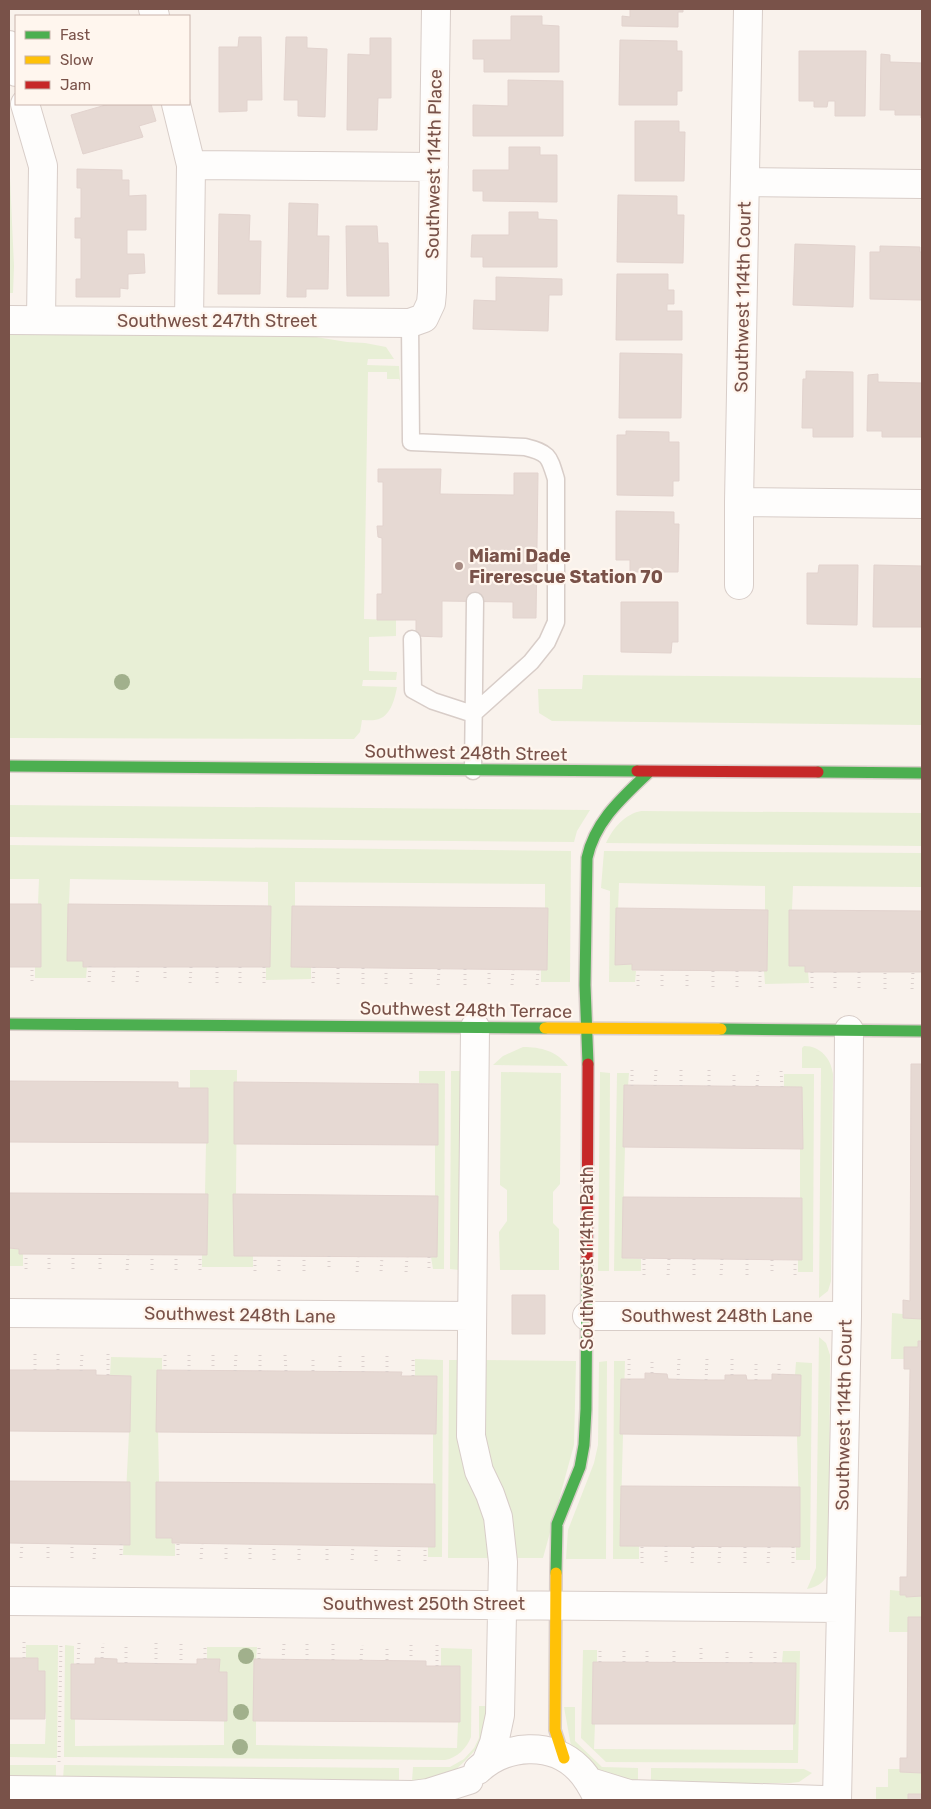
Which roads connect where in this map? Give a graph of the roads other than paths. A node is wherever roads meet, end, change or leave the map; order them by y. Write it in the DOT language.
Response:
graph roads {
  1 [pos="436,9"];
  2 [pos="748,9"];
  3 [pos="9,45"];
  4 [pos="15,68"];
  5 [pos="25,105"];
  6 [pos="176,105"];
  7 [pos="191,165"];
  8 [pos="434,167"];
  9 [pos="746,182"];
  10 [pos="922,184"];
  11 [pos="9,320"];
  12 [pos="40,320"];
  13 [pos="417,320"];
  14 [pos="189,321"];
  15 [pos="739,502"];
  16 [pos="922,504"];
  17 [pos="739,585"];
  18 [pos="475,602"];
  19 [pos="412,639"];
  20 [pos="473,714"];
  21 [pos="9,766"];
  22 [pos="473,771"];
  23 [pos="648,772"];
  24 [pos="922,773"];
  25 [pos="9,1024"];
  26 [pos="475,1027"];
  27 [pos="586,1029"];
  28 [pos="849,1030"];
  29 [pos="922,1031"];
  30 [pos="9,1312"];
  31 [pos="471,1316"];
  32 [pos="587,1316"];
  33 [pos="847,1316"];
  34 [pos="9,1601"];
  35 [pos="502,1605"];
  36 [pos="555,1605"];
  37 [pos="840,1608"];
  38 [pos="564,1758"];
  39 [pos="471,1781"];
  40 [pos="9,1790"];
  41 [pos="594,1791"];
  42 [pos="823,1800"];
  43 [pos="837,1800"];
  1 -- 8 [label="street, Southwest 114th Place"];
  2 -- 9 [label="street, Southwest 114th Court"];
  3 -- 4 [label="street"];
  5 -- 12 [label="street"];
  6 -- 7 [label="street"];
  7 -- 8 [label="street"];
  7 -- 14 [label="street"];
  8 -- 13 [label="street, Southwest 114th Place"];
  9 -- 10 [label="street"];
  9 -- 15 [label="street, Southwest 114th Court"];
  11 -- 12 [label="street, Southwest 247th Street"];
  12 -- 14 [label="street, Southwest 247th Street"];
  13 -- 14 [label="street, Southwest 247th Street"];
  13 -- 20 [label="lane"];
  15 -- 16 [label="street"];
  15 -- 17 [label="street, Southwest 114th Court"];
  18 -- 20 [label="lane"];
  19 -- 20 [label="lane"];
  20 -- 22 [label="lane"];
  21 -- 22 [label="street, Southwest 248th Street"];
  22 -- 23 [label="street, Southwest 248th Street"];
  23 -- 24 [label="street, Southwest 248th Street"];
  23 -- 27 [label="street, Southwest 114th Path"];
  25 -- 26 [label="street, Southwest 248th Terrace"];
  26 -- 27 [label="street, Southwest 248th Terrace"];
  26 -- 31 [label="street"];
  27 -- 28 [label="street, Southwest 248th Terrace"];
  27 -- 32 [label="street, Southwest 114th Path"];
  28 -- 29 [label="street, Southwest 248th Terrace"];
  28 -- 33 [label="street, Southwest 114th Court"];
  30 -- 31 [label="street, Southwest 248th Lane"];
  31 -- 35 [label="street"];
  32 -- 33 [label="street, Southwest 248th Lane"];
  32 -- 36 [label="street, Southwest 114th Path"];
  33 -- 37 [label="street, Southwest 114th Court"];
  34 -- 35 [label="street, Southwest 250th Street"];
  35 -- 36 [label="street, Southwest 250th Street"];
  35 -- 39 [label="street"];
  36 -- 37 [label="street, Southwest 250th Street"];
  36 -- 38 [label="street, Southwest 114th Path"];
  37 -- 43 [label="street, Southwest 114th Court"];
  38 -- 39 [label="street"];
  38 -- 41 [label="street"];
  39 -- 40 [label="street"];
  41 -- 42 [label="street"];
}
